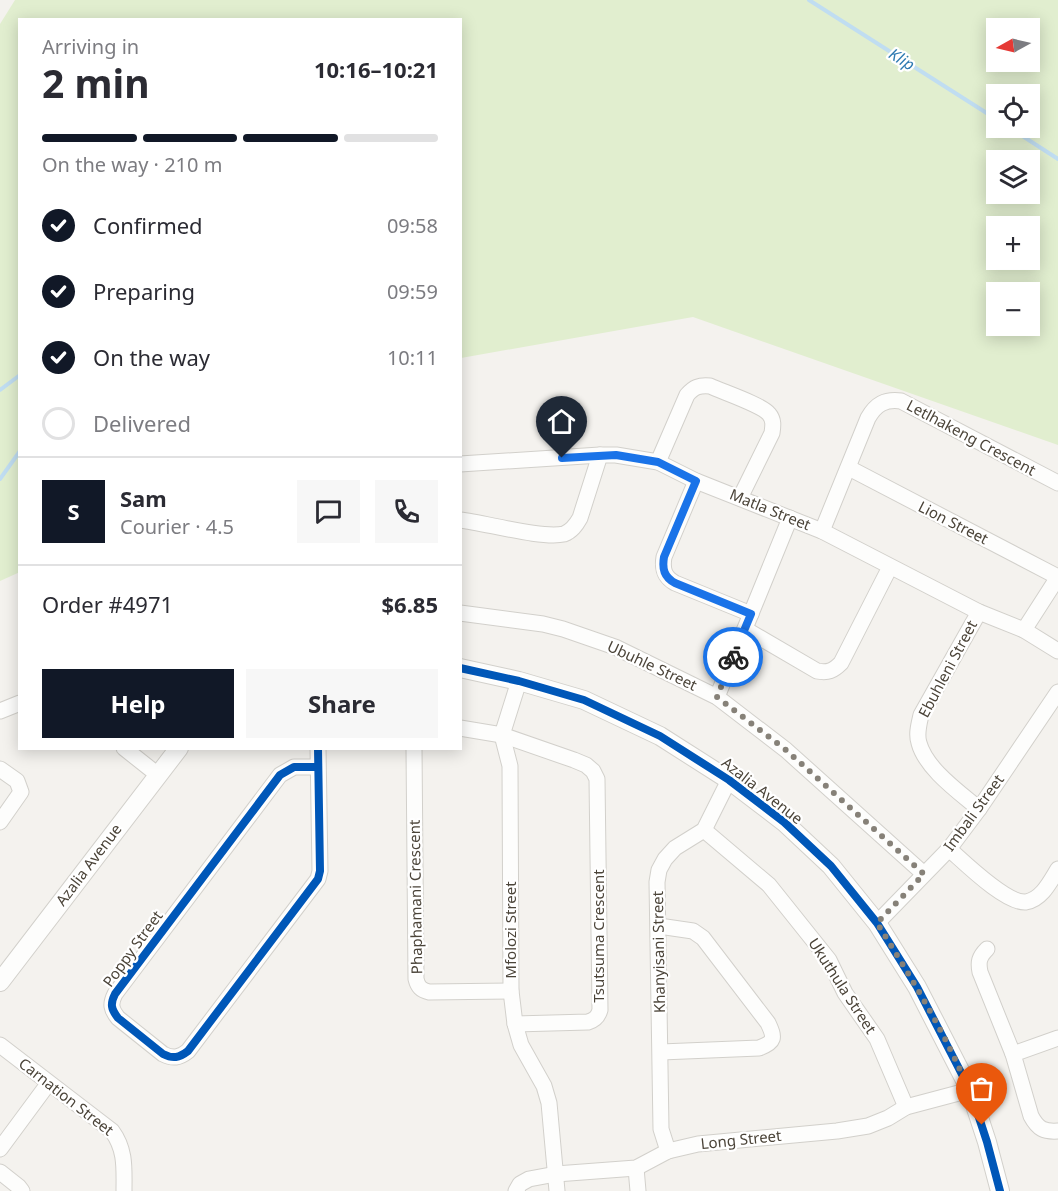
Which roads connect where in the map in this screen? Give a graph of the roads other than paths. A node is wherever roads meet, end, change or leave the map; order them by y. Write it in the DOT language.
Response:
graph roads {
  1 [pos="600,455"];
  2 [pos="658,462"];
  3 [pos="462,464"];
  4 [pos="849,468"];
  5 [pos="696,481"];
  6 [pos="1058,483"];
  7 [pos="740,498"];
  8 [pos="790,518"];
  9 [pos="462,520"];
  10 [pos="822,531"];
  11 [pos="890,567"];
  12 [pos="1058,577"];
  13 [pos="979,612"];
  14 [pos="462,613"];
  15 [pos="751,614"];
  16 [pos="745,629"];
  17 [pos="1024,630"];
  18 [pos="1058,651"];
  19 [pos="462,668"];
  20 [pos="519,681"];
  21 [pos="717,697"];
  22 [pos="1057,697"];
  23 [pos="18,704"];
  24 [pos="0,711"];
  25 [pos="462,728"];
  26 [pos="502,735"];
  27 [pos="127,750"];
  28 [pos="177,750"];
  29 [pos="318,750"];
  30 [pos="414,750"];
  31 [pos="318,767"];
  32 [pos="0,768"];
  33 [pos="158,775"];
  34 [pos="729,780"];
  35 [pos="979,809"];
  36 [pos="0,822"];
  37 [pos="704,830"];
  38 [pos="949,849"];
  39 [pos="1058,869"];
  40 [pos="924,874"];
  41 [pos="877,923"];
  42 [pos="659,926"];
  43 [pos="987,949"];
  44 [pos="0,982"];
  45 [pos="511,991"];
  46 [pos="515,1024"];
  47 [pos="1058,1038"];
  48 [pos="0,1045"];
  49 [pos="661,1052"];
  50 [pos="1013,1054"];
  51 [pos="48,1084"];
  52 [pos="970,1090"];
  53 [pos="906,1107"];
  54 [pos="1058,1131"];
  55 [pos="0,1149"];
  56 [pos="668,1152"];
  57 [pos="636,1168"];
  58 [pos="0,1172"];
  59 [pos="556,1174"];
  60 [pos="21,1191"];
  61 [pos="124,1191"];
  62 [pos="516,1191"];
  63 [pos="557,1191"];
  64 [pos="638,1191"];
  65 [pos="1000,1191"];
  1 -- 2 [label="street, Matla Street"];
  1 -- 3 [label="street, Matla Street"];
  1 -- 9 [label="street"];
  2 -- 5 [label="street, Matla Street"];
  2 -- 7 [label="street"];
  4 -- 6 [label="street, Letlhakeng Crescent"];
  4 -- 10 [label="street, Letlhakeng Crescent"];
  4 -- 12 [label="street, Lion Street"];
  5 -- 7 [label="street, Matla Street"];
  5 -- 15 [label="street"];
  7 -- 8 [label="street, Matla Street"];
  8 -- 10 [label="street, Matla Street"];
  8 -- 15 [label="street"];
  10 -- 11 [label="street, Matla Street"];
  11 -- 13 [label="street, Matla Street"];
  11 -- 16 [label="street"];
  12 -- 17 [label="street"];
  13 -- 17 [label="street, Matla Street"];
  13 -- 35 [label="street, Ebuhleni Street"];
  14 -- 21 [label="street, Ubuhle Street"];
  15 -- 16 [label="street"];
  16 -- 21 [label="street"];
  17 -- 18 [label="street, Matla Street"];
  19 -- 20 [label="street, Azalia Avenue"];
  20 -- 26 [label="street"];
  20 -- 34 [label="street, Azalia Avenue"];
  21 -- 40 [label="street, Ubuhle Street"];
  22 -- 35 [label="street, Imbali Street"];
  23 -- 24 [label="street"];
  25 -- 26 [label="street"];
  26 -- 45 [label="street, Mfolozi Street"];
  26 -- 46 [label="street, Tsutsuma Crescent"];
  27 -- 33 [label="street"];
  28 -- 33 [label="street, Azalia Avenue"];
  29 -- 31 [label="street"];
  30 -- 45 [label="street, Phaphamani Crescent"];
  31 -- 31 [label="street, Poppy Street"];
  32 -- 36 [label="street"];
  33 -- 44 [label="street, Azalia Avenue"];
  34 -- 37 [label="street"];
  34 -- 41 [label="street, Azalia Avenue"];
  35 -- 38 [label="street, Imbali Street"];
  37 -- 42 [label="street, Khanyisani Street"];
  37 -- 53 [label="street, Ukuthula Street"];
  38 -- 39 [label="street"];
  38 -- 40 [label="street, Imbali Street"];
  40 -- 41 [label="street, Imbali Street"];
  41 -- 52 [label="street, Azalia Avenue"];
  42 -- 49 [label="street, Khanyisani Street"];
  42 -- 49 [label="street"];
  43 -- 50 [label="street"];
  45 -- 46 [label="street, Mfolozi Street"];
  46 -- 59 [label="street, Mfolozi Street"];
  47 -- 50 [label="street"];
  48 -- 51 [label="street, Carnation Street"];
  49 -- 56 [label="street, Khanyisani Street"];
  50 -- 54 [label="street"];
  51 -- 55 [label="street"];
  51 -- 61 [label="street, Carnation Street"];
  52 -- 53 [label="street, Long Street"];
  52 -- 65 [label="street, Azalia Avenue"];
  53 -- 56 [label="street, Long Street"];
  56 -- 57 [label="street, Long Street"];
  57 -- 59 [label="street, Long Street"];
  57 -- 64 [label="street"];
  58 -- 60 [label="street"];
  59 -- 62 [label="street, Long Street"];
  59 -- 63 [label="street, Mfolozi Street"];
}
